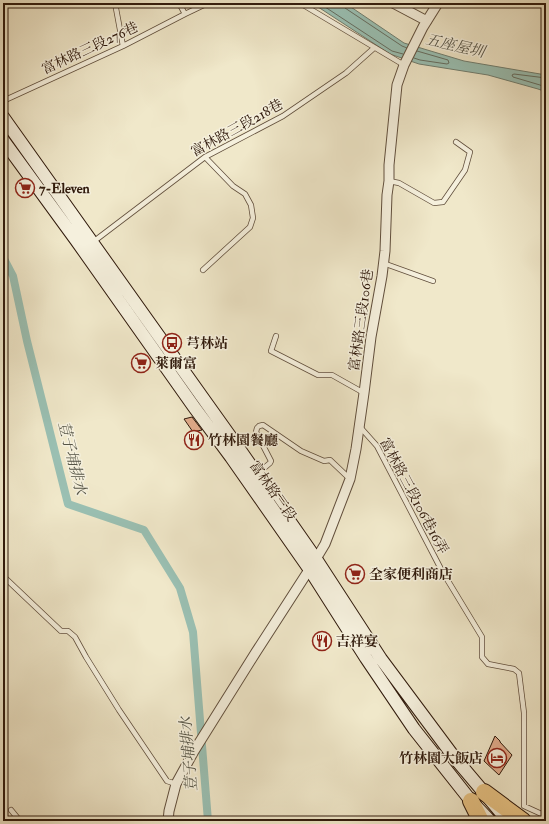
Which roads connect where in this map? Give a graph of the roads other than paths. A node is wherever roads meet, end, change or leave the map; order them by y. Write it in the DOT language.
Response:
graph roads {
  1 [pos="115,3"];
  2 [pos="179,3"];
  3 [pos="208,3"];
  4 [pos="300,3"];
  5 [pos="393,3"];
  6 [pos="438,3"];
  7 [pos="185,14"];
  8 [pos="425,24"];
  9 [pos="123,46"];
  10 [pos="374,48"];
  11 [pos="404,65"];
  12 [pos="3,101"];
  13 [pos="3,117"];
  14 [pos="3,140"];
  15 [pos="456,142"];
  16 [pos="204,157"];
  17 [pos="389,181"];
  18 [pos="88,246"];
  19 [pos="383,263"];
  20 [pos="203,270"];
  21 [pos="433,281"];
  22 [pos="276,336"];
  23 [pos="364,393"];
  24 [pos="205,401"];
  25 [pos="194,407"];
  26 [pos="360,427"];
  27 [pos="236,453"];
  28 [pos="257,474"];
  29 [pos="350,479"];
  30 [pos="316,559"];
  31 [pos="310,570"];
  32 [pos="3,576"];
  33 [pos="176,784"];
  34 [pos="477,797"];
  35 [pos="11,810"];
  36 [pos="546,816"];
  37 [pos="20,821"];
  38 [pos="168,821"];
  39 [pos="481,821"];
  40 [pos="490,821"];
  41 [pos="508,821"];
  42 [pos="523,821"];
  1 -- 9 [label="lane"];
  2 -- 7 [label="lane"];
  3 -- 7 [label="lane, 富林路三段276巷"];
  4 -- 10 [label="lane"];
  5 -- 8 [label="street"];
  6 -- 8 [label="street"];
  7 -- 9 [label="lane, 富林路三段276巷"];
  8 -- 11 [label="street, 富林路三段106巷"];
  9 -- 12 [label="lane, 富林路三段276巷"];
  10 -- 11 [label="lane"];
  10 -- 16 [label="lane, 富林路三段218巷"];
  11 -- 17 [label="street, 富林路三段106巷"];
  13 -- 18 [label="main road, 富林路三段"];
  14 -- 18 [label="main road, 富林路三段"];
  15 -- 17 [label="lane"];
  16 -- 18 [label="lane, 富林路三段218巷"];
  16 -- 20 [label="lane"];
  17 -- 19 [label="street, 富林路三段106巷"];
  18 -- 24 [label="main road, 富林路三段"];
  18 -- 25 [label="main road, 富林路三段"];
  19 -- 21 [label="lane"];
  19 -- 23 [label="street, 富林路三段106巷"];
  22 -- 23 [label="lane"];
  23 -- 26 [label="street, 富林路三段106巷"];
  24 -- 25 [label="street"];
  24 -- 27 [label="main road, 富林路三段"];
  25 -- 27 [label="main road, 富林路三段"];
  26 -- 29 [label="street, 富林路三段106巷"];
  26 -- 36 [label="lane, 富林路三段106巷16弄"];
  27 -- 28 [label="main road, 富林路三段"];
  27 -- 31 [label="main road, 富林路三段"];
  28 -- 29 [label="lane"];
  28 -- 30 [label="main road, 富林路三段"];
  29 -- 30 [label="street, 富林路三段106巷"];
  30 -- 31 [label="street, 富林路三段106巷"];
  30 -- 34 [label="main road, 富林路三段"];
  31 -- 33 [label="street, 富林路三段106巷"];
  31 -- 34 [label="main road, 富林路三段"];
  32 -- 33 [label="lane"];
  33 -- 38 [label="street, 富林路三段106巷"];
  34 -- 39 [label="highway"];
  34 -- 40 [label="main road, 富林路三段"];
  34 -- 41 [label="main road"];
  34 -- 42 [label="highway"];
  35 -- 37 [label="lane"];
}
